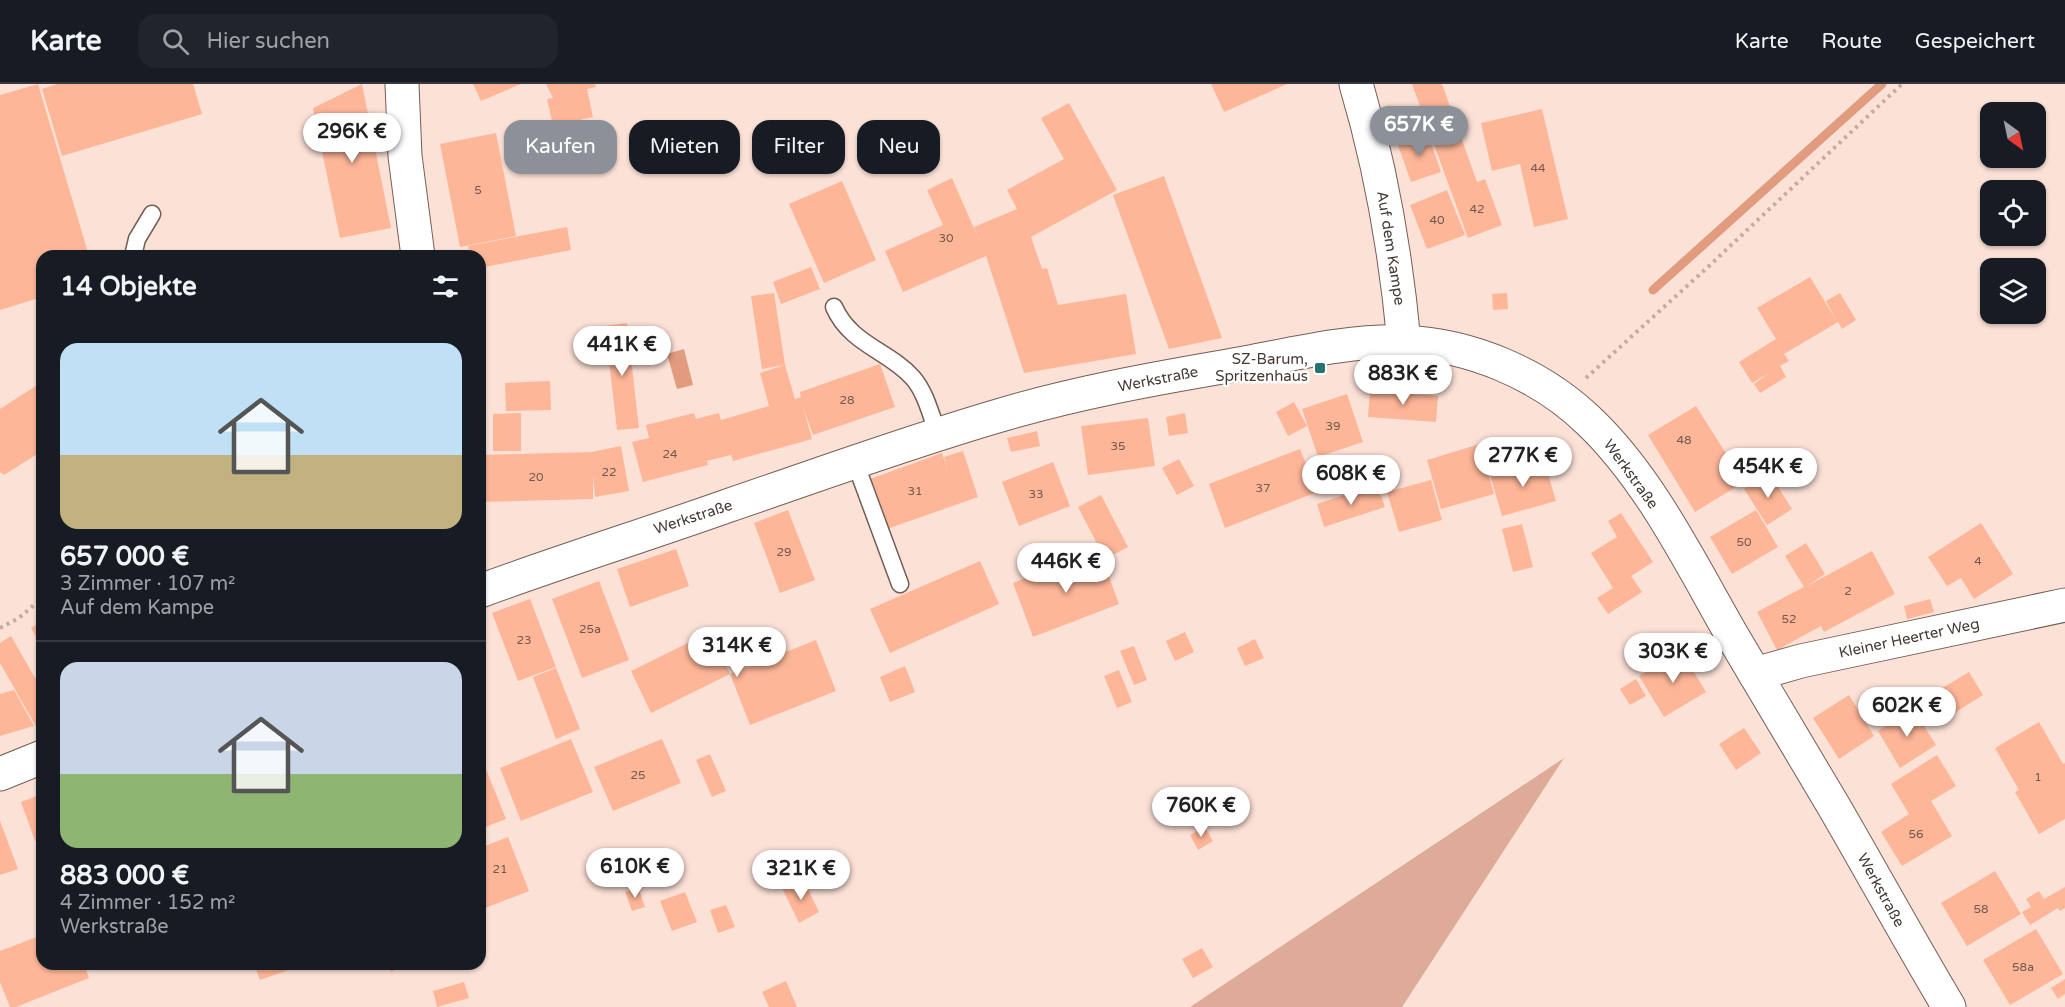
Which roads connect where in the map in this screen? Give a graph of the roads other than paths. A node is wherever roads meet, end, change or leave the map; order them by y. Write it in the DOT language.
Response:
graph roads {
  1 [pos="402,84"];
  2 [pos="1356,84"];
  3 [pos="152,214"];
  4 [pos="134,250"];
  5 [pos="417,250"];
  6 [pos="834,307"];
  7 [pos="1404,342"];
  8 [pos="938,434"];
  9 [pos="855,462"];
  10 [pos="900,584"];
  11 [pos="486,589"];
  12 [pos="2065,605"];
  13 [pos="1755,674"];
  14 [pos="36,760"];
  15 [pos="0,774"];
  16 [pos="1949,1007"];
  1 -- 5 [label="main road"];
  2 -- 7 [label="main road, Auf dem Kampe"];
  3 -- 4 [label="lane"];
  6 -- 8 [label="lane"];
  7 -- 8 [label="main road, Werkstraße"];
  7 -- 13 [label="main road, Werkstraße"];
  8 -- 9 [label="main road, Werkstraße"];
  9 -- 10 [label="lane"];
  9 -- 11 [label="main road, Werkstraße"];
  12 -- 13 [label="main road, Kleiner Heerter Weg"];
  13 -- 16 [label="main road, Werkstraße"];
  14 -- 15 [label="main road"];
}
